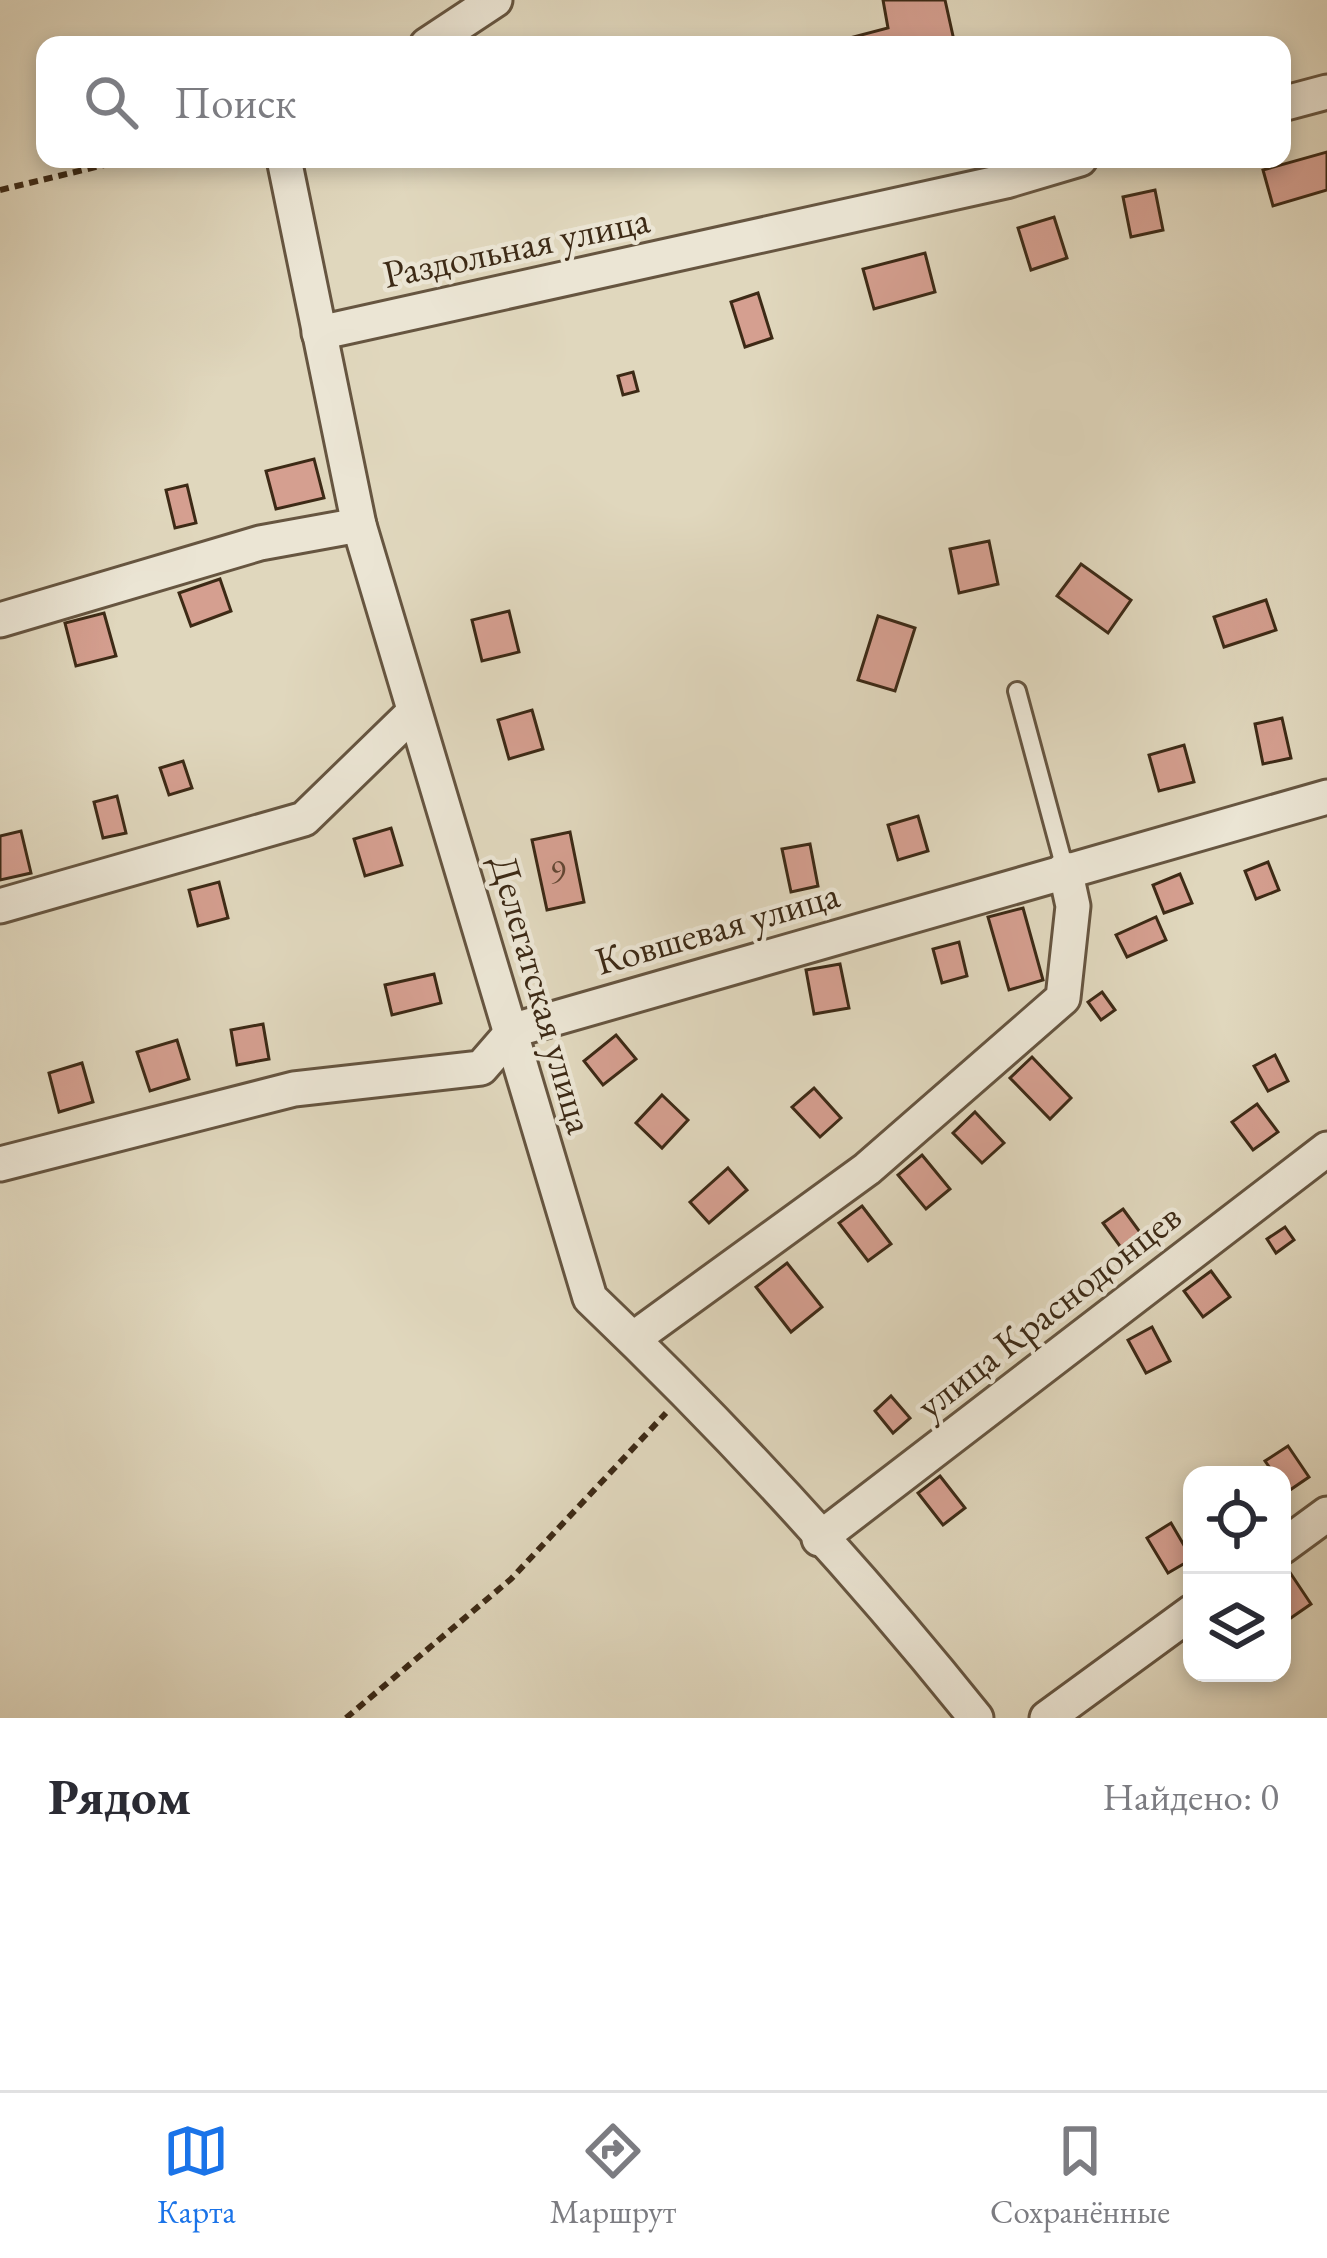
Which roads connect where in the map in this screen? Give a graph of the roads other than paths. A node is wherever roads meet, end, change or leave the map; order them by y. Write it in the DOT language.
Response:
graph roads {
  1 [pos="495,0"];
  2 [pos="441,36"];
  3 [pos="1327,92"];
  4 [pos="1291,102"];
  5 [pos="286,168"];
  6 [pos="1050,168"];
  7 [pos="319,333"];
  8 [pos="358,525"];
  9 [pos="0,620"];
  10 [pos="1017,691"];
  11 [pos="414,712"];
  12 [pos="1327,797"];
  13 [pos="1066,869"];
  14 [pos="0,906"];
  15 [pos="514,1030"];
  16 [pos="1327,1149"];
  17 [pos="0,1164"];
  18 [pos="633,1340"];
  19 [pos="1327,1514"];
  20 [pos="819,1539"];
  21 [pos="1291,1540"];
  22 [pos="1183,1619"];
  23 [pos="976,1718"];
  24 [pos="1047,1718"];
  1 -- 2 [label="street"];
  3 -- 4 [label="street"];
  5 -- 7 [label="street, Делегатская улица"];
  6 -- 7 [label="street, Раздольная улица"];
  7 -- 8 [label="street, Делегатская улица"];
  8 -- 9 [label="street"];
  8 -- 11 [label="street, Делегатская улица"];
  10 -- 13 [label="lane"];
  11 -- 14 [label="street"];
  11 -- 15 [label="street, Делегатская улица"];
  12 -- 13 [label="street, Ковшевая улица"];
  13 -- 15 [label="street, Ковшевая улица"];
  13 -- 18 [label="street"];
  15 -- 17 [label="street, Ковшевая улица"];
  15 -- 18 [label="street, Делегатская улица"];
  16 -- 20 [label="street, улица Краснодонцев"];
  18 -- 20 [label="street, Делегатская улица"];
  19 -- 21 [label="street"];
  20 -- 23 [label="street, Делегатская улица"];
  22 -- 24 [label="street"];
}
